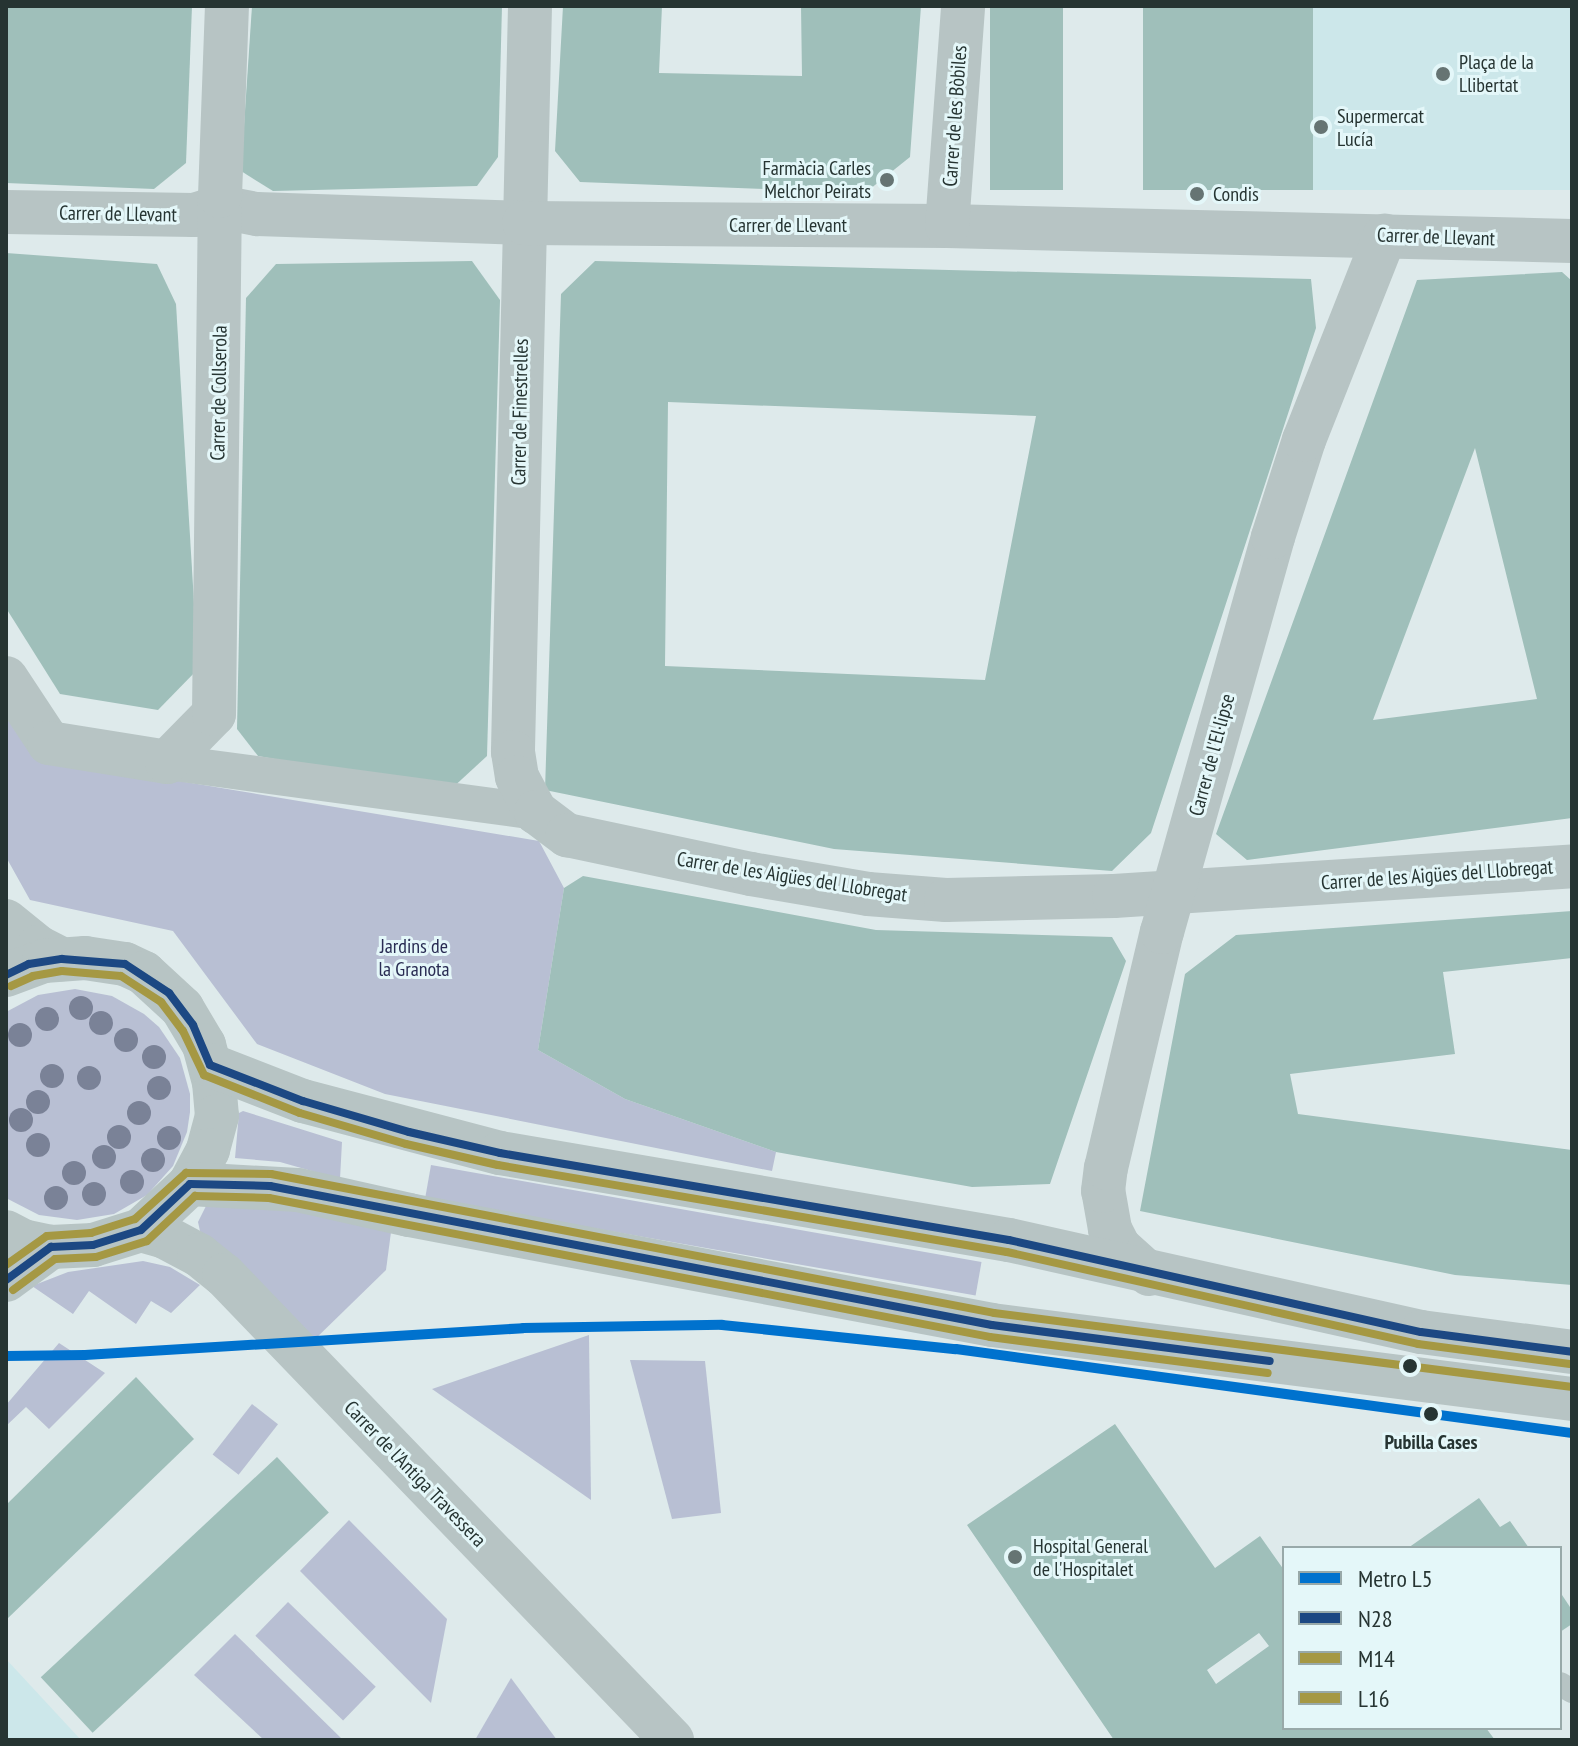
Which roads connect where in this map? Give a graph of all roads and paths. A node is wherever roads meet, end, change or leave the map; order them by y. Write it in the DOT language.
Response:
graph roads {
  1 [pos="227,6"];
  2 [pos="530,6"];
  3 [pos="963,6"];
  4 [pos="220,207"];
  5 [pos="6,212"];
  6 [pos="524,223"];
  7 [pos="947,226"];
  8 [pos="1385,235"];
  9 [pos="1572,241"];
  10 [pos="6,678"];
  11 [pos="167,762"];
  12 [pos="536,812"];
  13 [pos="1572,866"];
  14 [pos="1174,892"];
  15 [pos="6,921"];
  16 [pos="62,959"];
  17 [pos="6,975"];
  18 [pos="210,1065"];
  19 [pos="190,1184"];
  20 [pos="141,1230"];
  21 [pos="6,1232"];
  22 [pos="51,1247"];
  23 [pos="1149,1274"];
  24 [pos="6,1280"];
  25 [pos="1572,1352"];
  26 [pos="1572,1399"];
  27 [pos="672,1740"];
  1 -- 4 [label="street, Carrer de Collserola"];
  2 -- 6 [label="street, Carrer de Finestrelles"];
  3 -- 7 [label="street, Carrer de les Bòbiles"];
  4 -- 5 [label="street, Carrer de Llevant"];
  4 -- 6 [label="street, Carrer de Llevant"];
  4 -- 11 [label="street, Carrer de Collserola"];
  6 -- 7 [label="street, Carrer de Llevant"];
  6 -- 12 [label="street, Carrer de Finestrelles"];
  7 -- 8 [label="street, Carrer de Llevant"];
  8 -- 9 [label="street, Carrer de Llevant"];
  8 -- 14 [label="street, Carrer de l'El·lipse"];
  10 -- 11 [label="street"];
  11 -- 12 [label="street, Carrer de les Aigües del Llobregat"];
  12 -- 14 [label="street, Carrer de les Aigües del Llobregat"];
  13 -- 14 [label="street, Carrer de les Aigües del Llobregat"];
  14 -- 23 [label="street, Carrer de l'El·lipse"];
  15 -- 16 [label="street"];
  16 -- 17 [label="street"];
  16 -- 18 [label="street"];
  18 -- 19 [label="street"];
  18 -- 23 [label="street"];
  19 -- 20 [label="street"];
  19 -- 26 [label="street"];
  20 -- 22 [label="street"];
  20 -- 27 [label="street, Carrer de l'Antiga Travessera"];
  21 -- 22 [label="street"];
  22 -- 24 [label="street"];
  23 -- 25 [label="street"];
}
